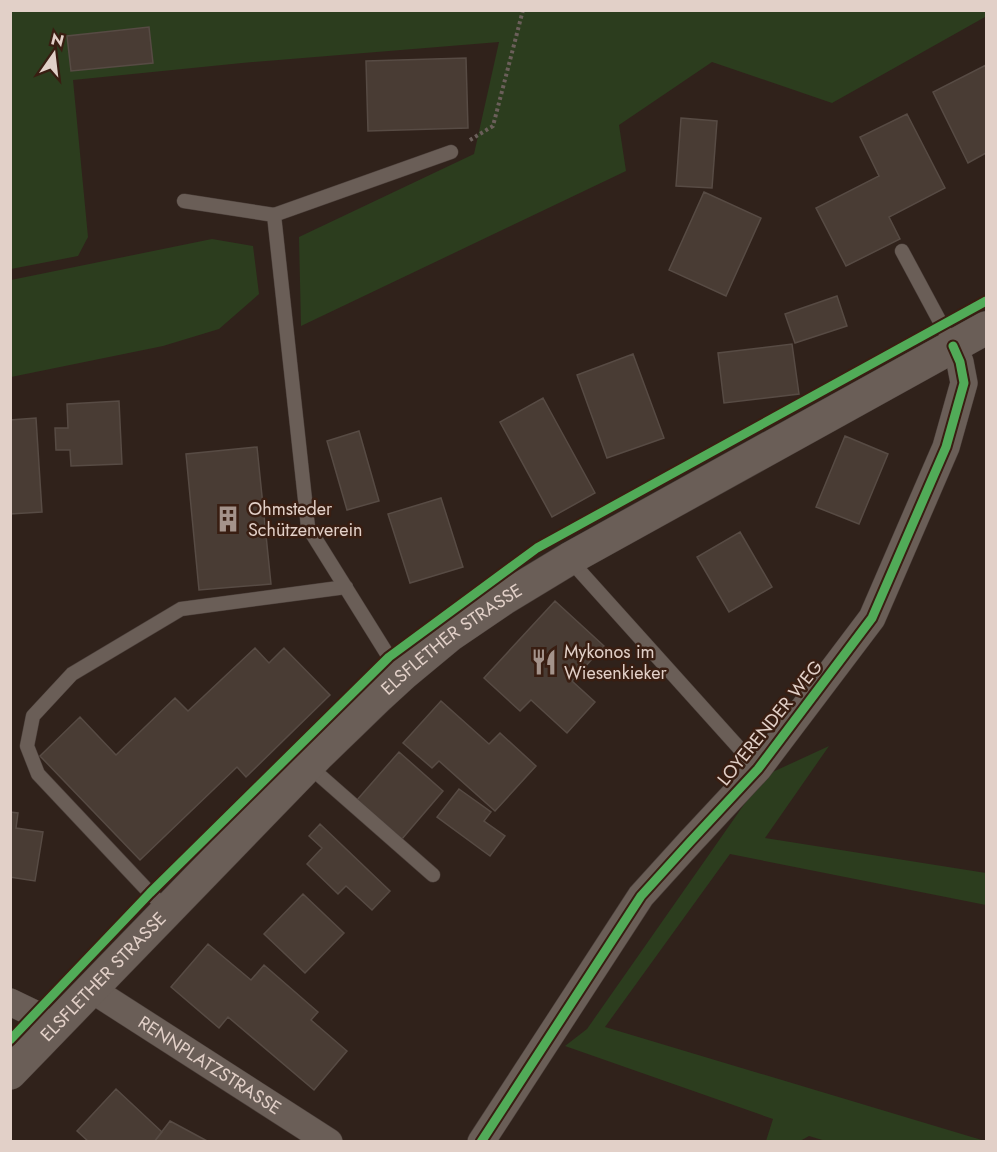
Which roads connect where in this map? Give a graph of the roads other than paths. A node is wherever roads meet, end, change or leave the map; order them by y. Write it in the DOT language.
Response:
graph roads {
  1 [pos="451,153"];
  2 [pos="184,201"];
  3 [pos="274,215"];
  4 [pos="902,251"];
  5 [pos="987,328"];
  6 [pos="953,346"];
  7 [pos="569,559"];
  8 [pos="346,587"];
  9 [pos="403,674"];
  10 [pos="309,766"];
  11 [pos="758,769"];
  12 [pos="433,875"];
  13 [pos="168,910"];
  14 [pos="91,989"];
  15 [pos="10,1002"];
  16 [pos="53,1030"];
  17 [pos="10,1073"];
  18 [pos="329,1142"];
  19 [pos="481,1142"];
  1 -- 3 [label="lane"];
  2 -- 3 [label="lane"];
  3 -- 8 [label="lane"];
  4 -- 6 [label="lane"];
  5 -- 6 [label="main road, ELSFLETHER STRASSE"];
  6 -- 7 [label="main road, ELSFLETHER STRASSE"];
  6 -- 11 [label="street, LOYERENDER WEG"];
  7 -- 9 [label="main road, ELSFLETHER STRASSE"];
  7 -- 11 [label="lane"];
  8 -- 9 [label="lane"];
  8 -- 13 [label="lane"];
  9 -- 10 [label="main road, ELSFLETHER STRASSE"];
  10 -- 12 [label="lane"];
  10 -- 13 [label="main road, ELSFLETHER STRASSE"];
  11 -- 19 [label="street, LOYERENDER WEG"];
  13 -- 14 [label="main road, ELSFLETHER STRASSE"];
  14 -- 16 [label="main road, ELSFLETHER STRASSE"];
  14 -- 18 [label="street, RENNPLATZSTRASSE"];
  15 -- 16 [label="street"];
  16 -- 17 [label="main road, ELSFLETHER STRASSE"];
}
